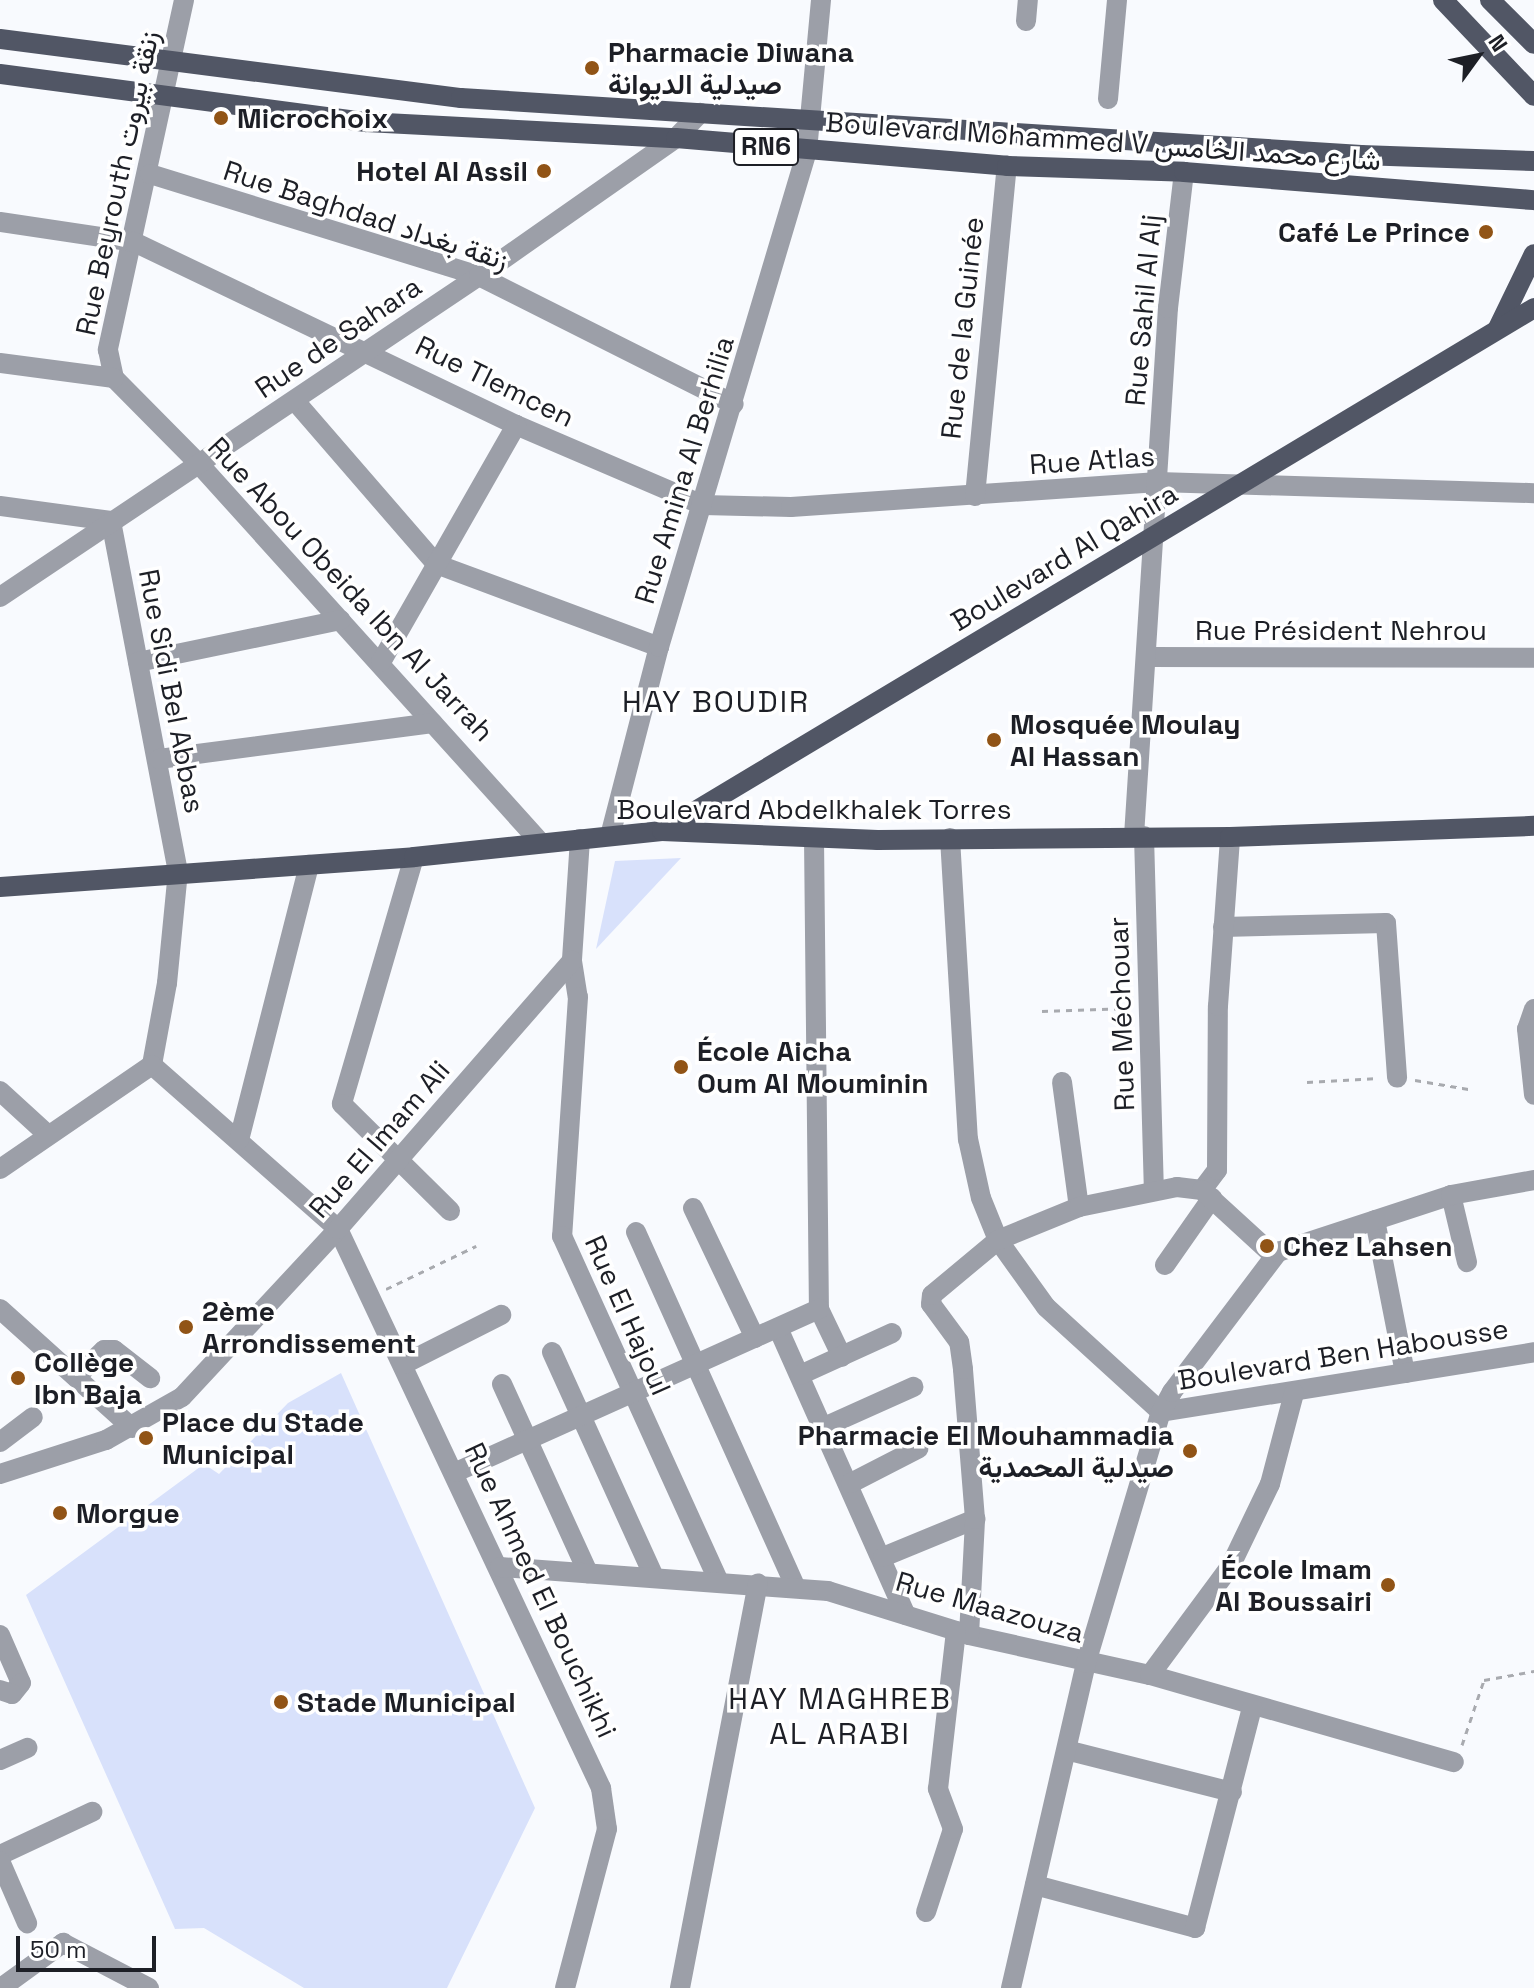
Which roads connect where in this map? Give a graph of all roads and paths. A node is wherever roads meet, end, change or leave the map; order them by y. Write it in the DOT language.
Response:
graph roads {
  1 [pos="184,0"];
  2 [pos="821,0"];
  3 [pos="1028,0"];
  4 [pos="1117,0"];
  5 [pos="1443,0"];
  6 [pos="1490,0"];
  7 [pos="1026,21"];
  8 [pos="0,39"];
  9 [pos="1534,44"];
  10 [pos="173,62"];
  11 [pos="0,74"];
  12 [pos="1534,96"];
  13 [pos="166,98"];
  14 [pos="1108,99"];
  15 [pos="700,113"];
  16 [pos="812,121"];
  17 [pos="676,138"];
  18 [pos="807,151"];
  19 [pos="1534,161"];
  20 [pos="1007,166"];
  21 [pos="1184,172"];
  22 [pos="150,174"];
  23 [pos="1534,200"];
  24 [pos="0,222"];
  25 [pos="134,242"];
  26 [pos="1534,254"];
  27 [pos="479,276"];
  28 [pos="1534,308"];
  29 [pos="1496,332"];
  30 [pos="368,350"];
  31 [pos="0,363"];
  32 [pos="114,378"];
  33 [pos="295,401"];
  34 [pos="734,404"];
  35 [pos="516,425"];
  36 [pos="199,464"];
  37 [pos="1158,482"];
  38 [pos="1241,482"];
  39 [pos="1534,493"];
  40 [pos="975,496"];
  41 [pos="703,505"];
  42 [pos="0,506"];
  43 [pos="111,521"];
  44 [pos="1157,536"];
  45 [pos="436,564"];
  46 [pos="0,597"];
  47 [pos="341,620"];
  48 [pos="659,647"];
  49 [pos="1147,657"];
  50 [pos="1534,658"];
  51 [pos="138,662"];
  52 [pos="381,662"];
  53 [pos="433,723"];
  54 [pos="159,759"];
  55 [pos="1534,826"];
  56 [pos="662,831"];
  57 [pos="610,836"];
  58 [pos="1139,836"];
  59 [pos="1230,837"];
  60 [pos="814,838"];
  61 [pos="950,838"];
  62 [pos="580,839"];
  63 [pos="541,843"];
  64 [pos="414,857"];
  65 [pos="309,865"];
  66 [pos="178,871"];
  67 [pos="0,887"];
  68 [pos="1223,927"];
  69 [pos="572,961"];
  70 [pos="1149,1007"];
  71 [pos="1534,1009"];
  72 [pos="1042,1011"];
  73 [pos="152,1065"];
  74 [pos="1397,1078"];
  75 [pos="1062,1082"];
  76 [pos="0,1091"];
  77 [pos="1534,1095"];
  78 [pos="48,1135"];
  79 [pos="239,1140"];
  80 [pos="398,1161"];
  81 [pos="0,1169"];
  82 [pos="1534,1180"];
  83 [pos="1154,1191"];
  84 [pos="1207,1194"];
  85 [pos="1451,1195"];
  86 [pos="1079,1207"];
  87 [pos="693,1208"];
  88 [pos="450,1211"];
  89 [pos="1375,1220"];
  90 [pos="338,1229"];
  91 [pos="636,1232"];
  92 [pos="998,1240"];
  93 [pos="476,1246"];
  94 [pos="1273,1255"];
  95 [pos="1467,1262"];
  96 [pos="1165,1265"];
  97 [pos="371,1296"];
  98 [pos="0,1309"];
  99 [pos="819,1309"];
  100 [pos="501,1315"];
  101 [pos="778,1328"];
  102 [pos="892,1333"];
  103 [pos="755,1338"];
  104 [pos="552,1352"];
  105 [pos="1534,1352"];
  106 [pos="842,1357"];
  107 [pos="404,1364"];
  108 [pos="697,1365"];
  109 [pos="1405,1373"];
  110 [pos="800,1375"];
  111 [pos="76,1377"];
  112 [pos="150,1378"];
  113 [pos="502,1384"];
  114 [pos="913,1387"];
  115 [pos="1294,1393"];
  116 [pos="632,1394"];
  117 [pos="1161,1412"];
  118 [pos="33,1417"];
  119 [pos="582,1418"];
  120 [pos="824,1427"];
  121 [pos="132,1428"];
  122 [pos="0,1442"];
  123 [pos="528,1442"];
  124 [pos="919,1448"];
  125 [pos="456,1472"];
  126 [pos="0,1474"];
  127 [pos="851,1483"];
  128 [pos="975,1519"];
  129 [pos="883,1557"];
  130 [pos="500,1567"];
  131 [pos="588,1573"];
  132 [pos="654,1577"];
  133 [pos="718,1580"];
  134 [pos="758,1583"];
  135 [pos="795,1585"];
  136 [pos="906,1615"];
  137 [pos="962,1633"];
  138 [pos="0,1635"];
  139 [pos="1086,1663"];
  140 [pos="1534,1671"];
  141 [pos="1150,1675"];
  142 [pos="0,1690"];
  143 [pos="1252,1707"];
  144 [pos="27,1748"];
  145 [pos="1070,1751"];
  146 [pos="0,1760"];
  147 [pos="1454,1762"];
  148 [pos="1232,1792"];
  149 [pos="92,1812"];
  150 [pos="0,1855"];
  151 [pos="0,1861"];
  152 [pos="1035,1885"];
  153 [pos="926,1912"];
  154 [pos="27,1923"];
  155 [pos="140,1986"];
  156 [pos="1,1988"];
  157 [pos="565,1988"];
  158 [pos="680,1988"];
  159 [pos="1011,1988"];
  1 -- 10 [label="street, Rue Beyrouth زنقة بيروت"];
  2 -- 16 [label="street, Rue Amina Al Berhilia"];
  3 -- 7 [label="street"];
  4 -- 14 [label="street"];
  5 -- 12 [label="main road"];
  6 -- 9 [label="main road"];
  8 -- 10 [label="main road, Boulevard Mohammed V شارع محمد الخامس / RN6"];
  10 -- 13 [label="street, Rue Beyrouth زنقة بيروت"];
  10 -- 15 [label="main road, Boulevard Mohammed V شارع محمد الخامس / RN6"];
  11 -- 13 [label="main road, Boulevard Mohammed V شارع محمد الخامس / RN6"];
  13 -- 17 [label="main road, Boulevard Mohammed V شارع محمد الخامس / RN6"];
  13 -- 22 [label="street, Rue Beyrouth زنقة بيروت"];
  15 -- 16 [label="main road, Boulevard Mohammed V شارع محمد الخامس / RN6"];
  15 -- 17 [label="street, Rue de Sahara"];
  16 -- 18 [label="street, Rue Amina Al Berhilia"];
  16 -- 19 [label="main road, Boulevard Mohammed V شارع محمد الخامس / RN6"];
  17 -- 18 [label="main road, Boulevard Mohammed V شارع محمد الخامس / RN6"];
  17 -- 27 [label="street, Rue de Sahara"];
  18 -- 20 [label="main road, Boulevard Mohammed V شارع محمد الخامس / RN6"];
  18 -- 34 [label="street, Rue Amina Al Berhilia"];
  20 -- 21 [label="main road, Boulevard Mohammed V شارع محمد الخامس / RN6"];
  20 -- 40 [label="street, Rue de la Guinée"];
  21 -- 23 [label="main road, Boulevard Mohammed V شارع محمد الخامس / RN6"];
  21 -- 37 [label="street, Rue Sahil Al Alj"];
  22 -- 25 [label="street, Rue Beyrouth زنقة بيروت"];
  22 -- 27 [label="street, Rue Baghdad زنقة بغداد"];
  24 -- 25 [label="street, Rue Tlemcen"];
  25 -- 30 [label="street, Rue Tlemcen"];
  25 -- 32 [label="street, Rue Beyrouth زنقة بيروت"];
  26 -- 29 [label="main road"];
  27 -- 30 [label="street, Rue de Sahara"];
  27 -- 34 [label="street, Rue Baghdad زنقة بغداد"];
  28 -- 29 [label="main road, Boulevard Al Qahira"];
  29 -- 38 [label="main road, Boulevard Al Qahira"];
  30 -- 33 [label="street, Rue de Sahara"];
  30 -- 35 [label="street, Rue Tlemcen"];
  31 -- 32 [label="street"];
  32 -- 36 [label="street, Rue Abou Obeida Ibn Al Jarrah"];
  33 -- 36 [label="street, Rue de Sahara"];
  33 -- 45 [label="street"];
  34 -- 41 [label="street, Rue Amina Al Berhilia"];
  35 -- 41 [label="street, Rue Tlemcen"];
  35 -- 45 [label="street"];
  36 -- 43 [label="street, Rue de Sahara"];
  36 -- 47 [label="street, Rue Abou Obeida Ibn Al Jarrah"];
  37 -- 38 [label="street, Rue Atlas"];
  37 -- 40 [label="street, Rue Atlas"];
  37 -- 44 [label="street, Rue Sahil Al Alj"];
  38 -- 39 [label="street, Rue Atlas"];
  38 -- 44 [label="main road, Boulevard Al Qahira"];
  40 -- 41 [label="street, Rue Atlas"];
  41 -- 48 [label="street, Rue Amina Al Berhilia"];
  42 -- 43 [label="street"];
  43 -- 46 [label="street, Rue de Sahara"];
  43 -- 51 [label="street, Rue Sidi Bel Abbas"];
  44 -- 49 [label="street, Rue Sahil Al Alj"];
  44 -- 56 [label="main road, Boulevard Al Qahira"];
  45 -- 48 [label="street"];
  45 -- 52 [label="street"];
  47 -- 51 [label="street"];
  47 -- 52 [label="street, Rue Abou Obeida Ibn Al Jarrah"];
  48 -- 57 [label="street, Rue Amina Al Berhilia"];
  49 -- 50 [label="street, Rue Président Nehrou"];
  49 -- 58 [label="street, Rue Sahil Al Alj"];
  51 -- 54 [label="street, Rue Sidi Bel Abbas"];
  52 -- 53 [label="street, Rue Abou Obeida Ibn Al Jarrah"];
  53 -- 54 [label="street"];
  53 -- 63 [label="street, Rue Abou Obeida Ibn Al Jarrah"];
  54 -- 66 [label="street, Rue Sidi Bel Abbas"];
  55 -- 59 [label="main road, Boulevard Abdelkhalek Torres"];
  56 -- 57 [label="main road, Boulevard Abdelkhalek Torres"];
  56 -- 60 [label="main road, Boulevard Abdelkhalek Torres"];
  57 -- 62 [label="main road, Boulevard Abdelkhalek Torres"];
  58 -- 59 [label="main road, Boulevard Abdelkhalek Torres"];
  58 -- 61 [label="main road, Boulevard Abdelkhalek Torres"];
  58 -- 70 [label="street, Rue Méchouar"];
  59 -- 68 [label="street"];
  60 -- 61 [label="main road, Boulevard Abdelkhalek Torres"];
  60 -- 99 [label="street"];
  61 -- 92 [label="street"];
  62 -- 63 [label="main road, Boulevard Abdelkhalek Torres"];
  62 -- 69 [label="street"];
  63 -- 64 [label="main road, Boulevard Abdelkhalek Torres"];
  64 -- 65 [label="main road, Boulevard Abdelkhalek Torres"];
  64 -- 80 [label="street"];
  65 -- 66 [label="main road, Boulevard Abdelkhalek Torres"];
  65 -- 79 [label="street"];
  66 -- 67 [label="main road, Boulevard Abdelkhalek Torres"];
  66 -- 73 [label="street, Rue Sidi Bel Abbas"];
  68 -- 74 [label="street"];
  68 -- 84 [label="street"];
  69 -- 80 [label="street, Rue El Imam Ali"];
  69 -- 116 [label="street, Rue El Hajoul"];
  70 -- 72 [label="path"];
  70 -- 83 [label="street, Rue Méchouar"];
  71 -- 77 [label="street"];
  73 -- 78 [label="street"];
  73 -- 79 [label="street"];
  75 -- 86 [label="street"];
  76 -- 78 [label="street"];
  78 -- 81 [label="street"];
  79 -- 90 [label="street"];
  80 -- 88 [label="street"];
  80 -- 90 [label="street, Rue El Imam Ali"];
  82 -- 85 [label="street"];
  83 -- 84 [label="street"];
  83 -- 86 [label="street"];
  84 -- 94 [label="street"];
  84 -- 96 [label="street"];
  85 -- 89 [label="street"];
  85 -- 95 [label="street"];
  86 -- 92 [label="street"];
  87 -- 103 [label="street"];
  89 -- 94 [label="street"];
  89 -- 109 [label="street"];
  90 -- 97 [label="street, Rue Ahmed El Bouchikhi"];
  90 -- 121 [label="street, Rue El Imam Ali"];
  91 -- 108 [label="street"];
  92 -- 117 [label="street"];
  92 -- 128 [label="street"];
  93 -- 97 [label="path"];
  94 -- 117 [label="street"];
  97 -- 107 [label="street, Rue Ahmed El Bouchikhi"];
  98 -- 111 [label="street"];
  99 -- 101 [label="street"];
  99 -- 106 [label="street"];
  100 -- 107 [label="street"];
  101 -- 103 [label="street"];
  101 -- 110 [label="street"];
  102 -- 106 [label="street"];
  103 -- 108 [label="street"];
  104 -- 119 [label="street"];
  105 -- 109 [label="street, Boulevard Ben Habousse"];
  106 -- 110 [label="street"];
  107 -- 125 [label="street, Rue Ahmed El Bouchikhi"];
  108 -- 116 [label="street"];
  108 -- 135 [label="street"];
  109 -- 115 [label="street, Boulevard Ben Habousse"];
  110 -- 120 [label="street"];
  111 -- 112 [label="street"];
  111 -- 121 [label="street"];
  113 -- 123 [label="street"];
  114 -- 120 [label="street"];
  115 -- 117 [label="street, Boulevard Ben Habousse"];
  115 -- 141 [label="street"];
  116 -- 119 [label="street"];
  116 -- 133 [label="street, Rue El Hajoul"];
  117 -- 139 [label="street"];
  118 -- 122 [label="street"];
  119 -- 123 [label="street"];
  119 -- 132 [label="street"];
  120 -- 127 [label="street"];
  121 -- 126 [label="street, Rue El Imam Ali"];
  123 -- 125 [label="street"];
  123 -- 131 [label="street"];
  124 -- 127 [label="street"];
  125 -- 130 [label="street, Rue Ahmed El Bouchikhi"];
  127 -- 129 [label="street"];
  128 -- 129 [label="street"];
  128 -- 137 [label="street"];
  129 -- 136 [label="street"];
  130 -- 131 [label="street, Rue Maazouza"];
  130 -- 157 [label="street, Rue Ahmed El Bouchikhi"];
  131 -- 132 [label="street, Rue Maazouza"];
  132 -- 133 [label="street, Rue Maazouza"];
  133 -- 134 [label="street, Rue Maazouza"];
  134 -- 135 [label="street, Rue Maazouza"];
  134 -- 158 [label="street"];
  135 -- 136 [label="street, Rue Maazouza"];
  136 -- 137 [label="street, Rue Maazouza"];
  137 -- 139 [label="street, Rue Maazouza"];
  137 -- 153 [label="street"];
  138 -- 142 [label="street"];
  139 -- 141 [label="street, Rue Maazouza"];
  139 -- 145 [label="street"];
  140 -- 147 [label="path"];
  141 -- 143 [label="street, Rue Maazouza"];
  143 -- 147 [label="street, Rue Maazouza"];
  143 -- 148 [label="street"];
  144 -- 146 [label="street"];
  145 -- 148 [label="street"];
  145 -- 152 [label="street"];
  148 -- 152 [label="street"];
  149 -- 150 [label="street"];
  151 -- 154 [label="street"];
  152 -- 159 [label="street"];
  155 -- 156 [label="street"];
}
